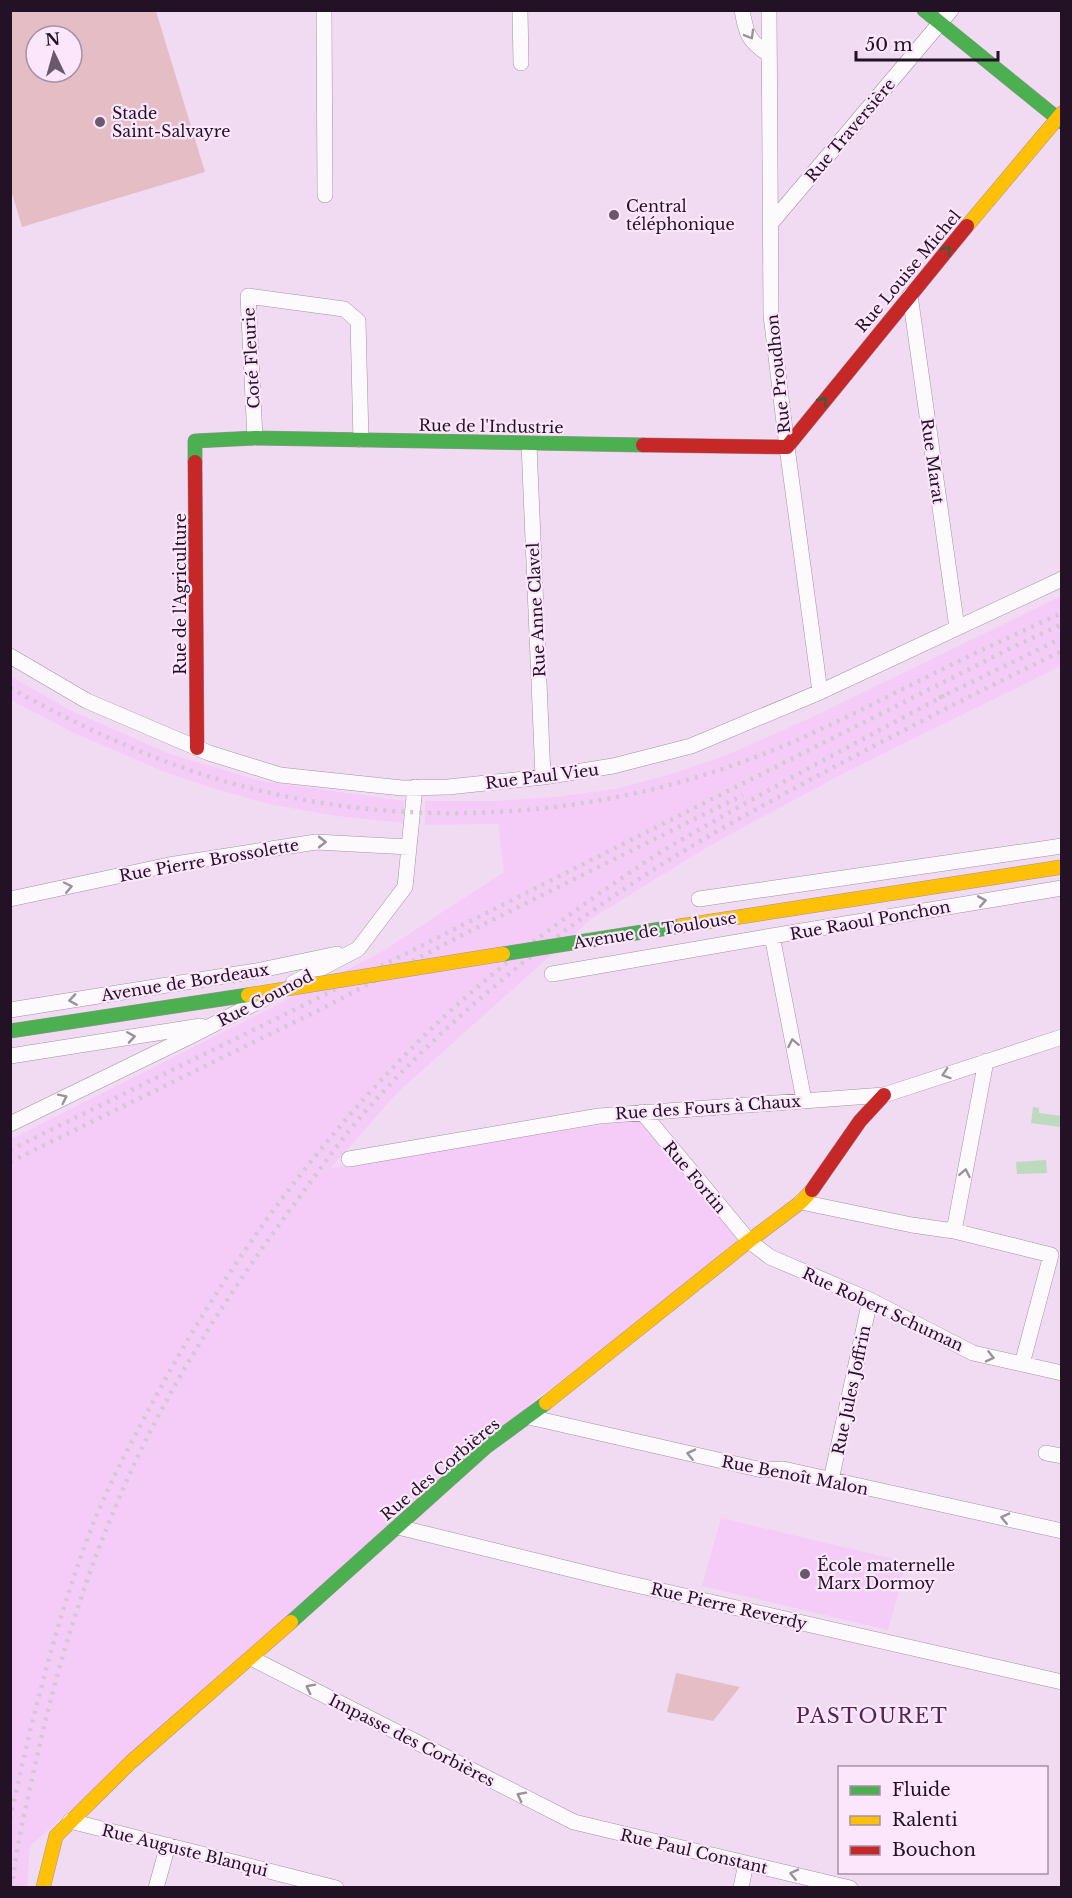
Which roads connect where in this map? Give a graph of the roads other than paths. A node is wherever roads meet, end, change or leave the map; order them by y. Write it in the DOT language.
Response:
graph roads {
  1 [pos="324,10"];
  2 [pos="520,10"];
  3 [pos="742,10"];
  4 [pos="768,10"];
  5 [pos="924,10"];
  6 [pos="951,10"];
  7 [pos="940,23"];
  8 [pos="768,54"];
  9 [pos="521,63"];
  10 [pos="1060,118"];
  11 [pos="325,195"];
  12 [pos="772,222"];
  13 [pos="910,295"];
  14 [pos="255,438"];
  15 [pos="361,440"];
  16 [pos="195,441"];
  17 [pos="529,444"];
  18 [pos="787,447"];
  19 [pos="1062,579"];
  20 [pos="957,628"];
  21 [pos="10,656"];
  22 [pos="820,692"];
  23 [pos="197,748"];
  24 [pos="543,777"];
  25 [pos="415,787"];
  26 [pos="1062,846"];
  27 [pos="409,847"];
  28 [pos="1062,867"];
  29 [pos="1062,888"];
  30 [pos="10,899"];
  31 [pos="699,899"];
  32 [pos="772,936"];
  33 [pos="358,949"];
  34 [pos="552,974"];
  35 [pos="248,995"];
  36 [pos="10,1010"];
  37 [pos="216,1023"];
  38 [pos="10,1031"];
  39 [pos="1062,1037"];
  40 [pos="10,1056"];
  41 [pos="986,1061"];
  42 [pos="884,1095"];
  43 [pos="804,1100"];
  44 [pos="642,1112"];
  45 [pos="10,1124"];
  46 [pos="349,1159"];
  47 [pos="801,1202"];
  48 [pos="954,1231"];
  49 [pos="749,1241"];
  50 [pos="870,1300"];
  51 [pos="1022,1364"];
  52 [pos="1062,1373"];
  53 [pos="530,1417"];
  54 [pos="1046,1453"];
  55 [pos="1062,1456"];
  56 [pos="831,1480"];
  57 [pos="398,1527"];
  58 [pos="1062,1531"];
  59 [pos="251,1658"];
  60 [pos="1062,1682"];
  61 [pos="70,1821"];
  62 [pos="574,1822"];
  63 [pos="168,1845"];
  64 [pos="746,1863"];
  65 [pos="43,1887"];
  66 [pos="156,1887"];
  67 [pos="336,1887"];
  68 [pos="741,1887"];
  69 [pos="850,1887"];
  1 -- 11 [label="street"];
  2 -- 9 [label="street"];
  3 -- 8 [label="street, one-way"];
  4 -- 8 [label="street, Rue Proudhon"];
  5 -- 7 [label="street"];
  6 -- 7 [label="street, Rue Traversière"];
  7 -- 10 [label="street"];
  7 -- 12 [label="street, Rue Traversière"];
  8 -- 12 [label="street, Rue Proudhon"];
  13 -- 10 [label="street, Rue Louise Michel, one-way"];
  12 -- 18 [label="street, Rue Proudhon"];
  18 -- 13 [label="street, Rue Louise Michel, one-way"];
  13 -- 20 [label="street, Rue Marat"];
  14 -- 15 [label="street, Rue de l'Industrie"];
  14 -- 15 [label="street, Coté Fleurie"];
  14 -- 16 [label="street, Rue de l'Industrie"];
  15 -- 17 [label="street, Rue de l'Industrie"];
  16 -- 23 [label="street, Rue de l'Agriculture"];
  17 -- 18 [label="street, Rue de l'Industrie"];
  17 -- 24 [label="street, Rue Anne Clavel"];
  18 -- 22 [label="street, Rue Proudhon"];
  19 -- 20 [label="street, Rue Paul Vieu"];
  20 -- 22 [label="street, Rue Paul Vieu"];
  21 -- 23 [label="street, Rue Paul Vieu"];
  22 -- 24 [label="street, Rue Paul Vieu"];
  23 -- 25 [label="street, Rue Paul Vieu"];
  24 -- 25 [label="street, Rue Paul Vieu"];
  25 -- 27 [label="street, Rue Gounod"];
  26 -- 31 [label="street, Avenue de Toulouse"];
  30 -- 27 [label="street, Rue Pierre Brossolette, one-way"];
  27 -- 33 [label="street, Rue Gounod"];
  28 -- 35 [label="street, Avenue de Toulouse, bridge"];
  32 -- 29 [label="street, Rue Raoul Ponchon, one-way"];
  32 -- 34 [label="street, Avenue de Toulouse"];
  43 -- 32 [label="street, Rue Raoul Ponchon, one-way"];
  33 -- 36 [label="street, Avenue de Bordeaux, one-way"];
  33 -- 37 [label="street, Rue Gounod"];
  35 -- 38 [label="street, Avenue de Bordeaux"];
  40 -- 37 [label="street, one-way"];
  45 -- 37 [label="street, Rue Gounod, one-way"];
  39 -- 41 [label="street, Rue des Fours à Chaux"];
  41 -- 42 [label="street, Rue des Fours à Chaux, one-way"];
  48 -- 41 [label="street, one-way"];
  42 -- 43 [label="street, Rue des Fours à Chaux"];
  42 -- 47 [label="street, Rue des Corbières"];
  43 -- 44 [label="street, Rue des Fours à Chaux"];
  44 -- 46 [label="street, Rue des Fours à Chaux"];
  44 -- 49 [label="street, Rue Fortin"];
  47 -- 48 [label="street"];
  47 -- 49 [label="street, Rue des Corbières"];
  48 -- 51 [label="street"];
  49 -- 50 [label="street, Rue Robert Schuman"];
  49 -- 53 [label="street, Rue des Corbières"];
  50 -- 51 [label="street, Rue Robert Schuman, one-way"];
  50 -- 56 [label="street, Rue Jules Joffrin"];
  51 -- 52 [label="street, Rue Robert Schuman"];
  56 -- 53 [label="street, Rue Benoît Malon, one-way"];
  53 -- 57 [label="street, Rue des Corbières"];
  54 -- 55 [label="street"];
  58 -- 56 [label="street, Rue Benoît Malon, one-way"];
  57 -- 59 [label="street, Rue des Corbières"];
  57 -- 60 [label="street, Rue Pierre Reverdy"];
  59 -- 61 [label="street, Rue des Corbières"];
  62 -- 59 [label="street, Impasse des Corbières, one-way"];
  61 -- 63 [label="street, Rue Auguste Blanqui"];
  61 -- 65 [label="street, Rue des Corbières"];
  62 -- 64 [label="street, Rue Paul Constant"];
  63 -- 66 [label="street"];
  63 -- 67 [label="street, Rue Auguste Blanqui"];
  64 -- 68 [label="street"];
  69 -- 64 [label="street, Rue Paul Constant, one-way"];
}
